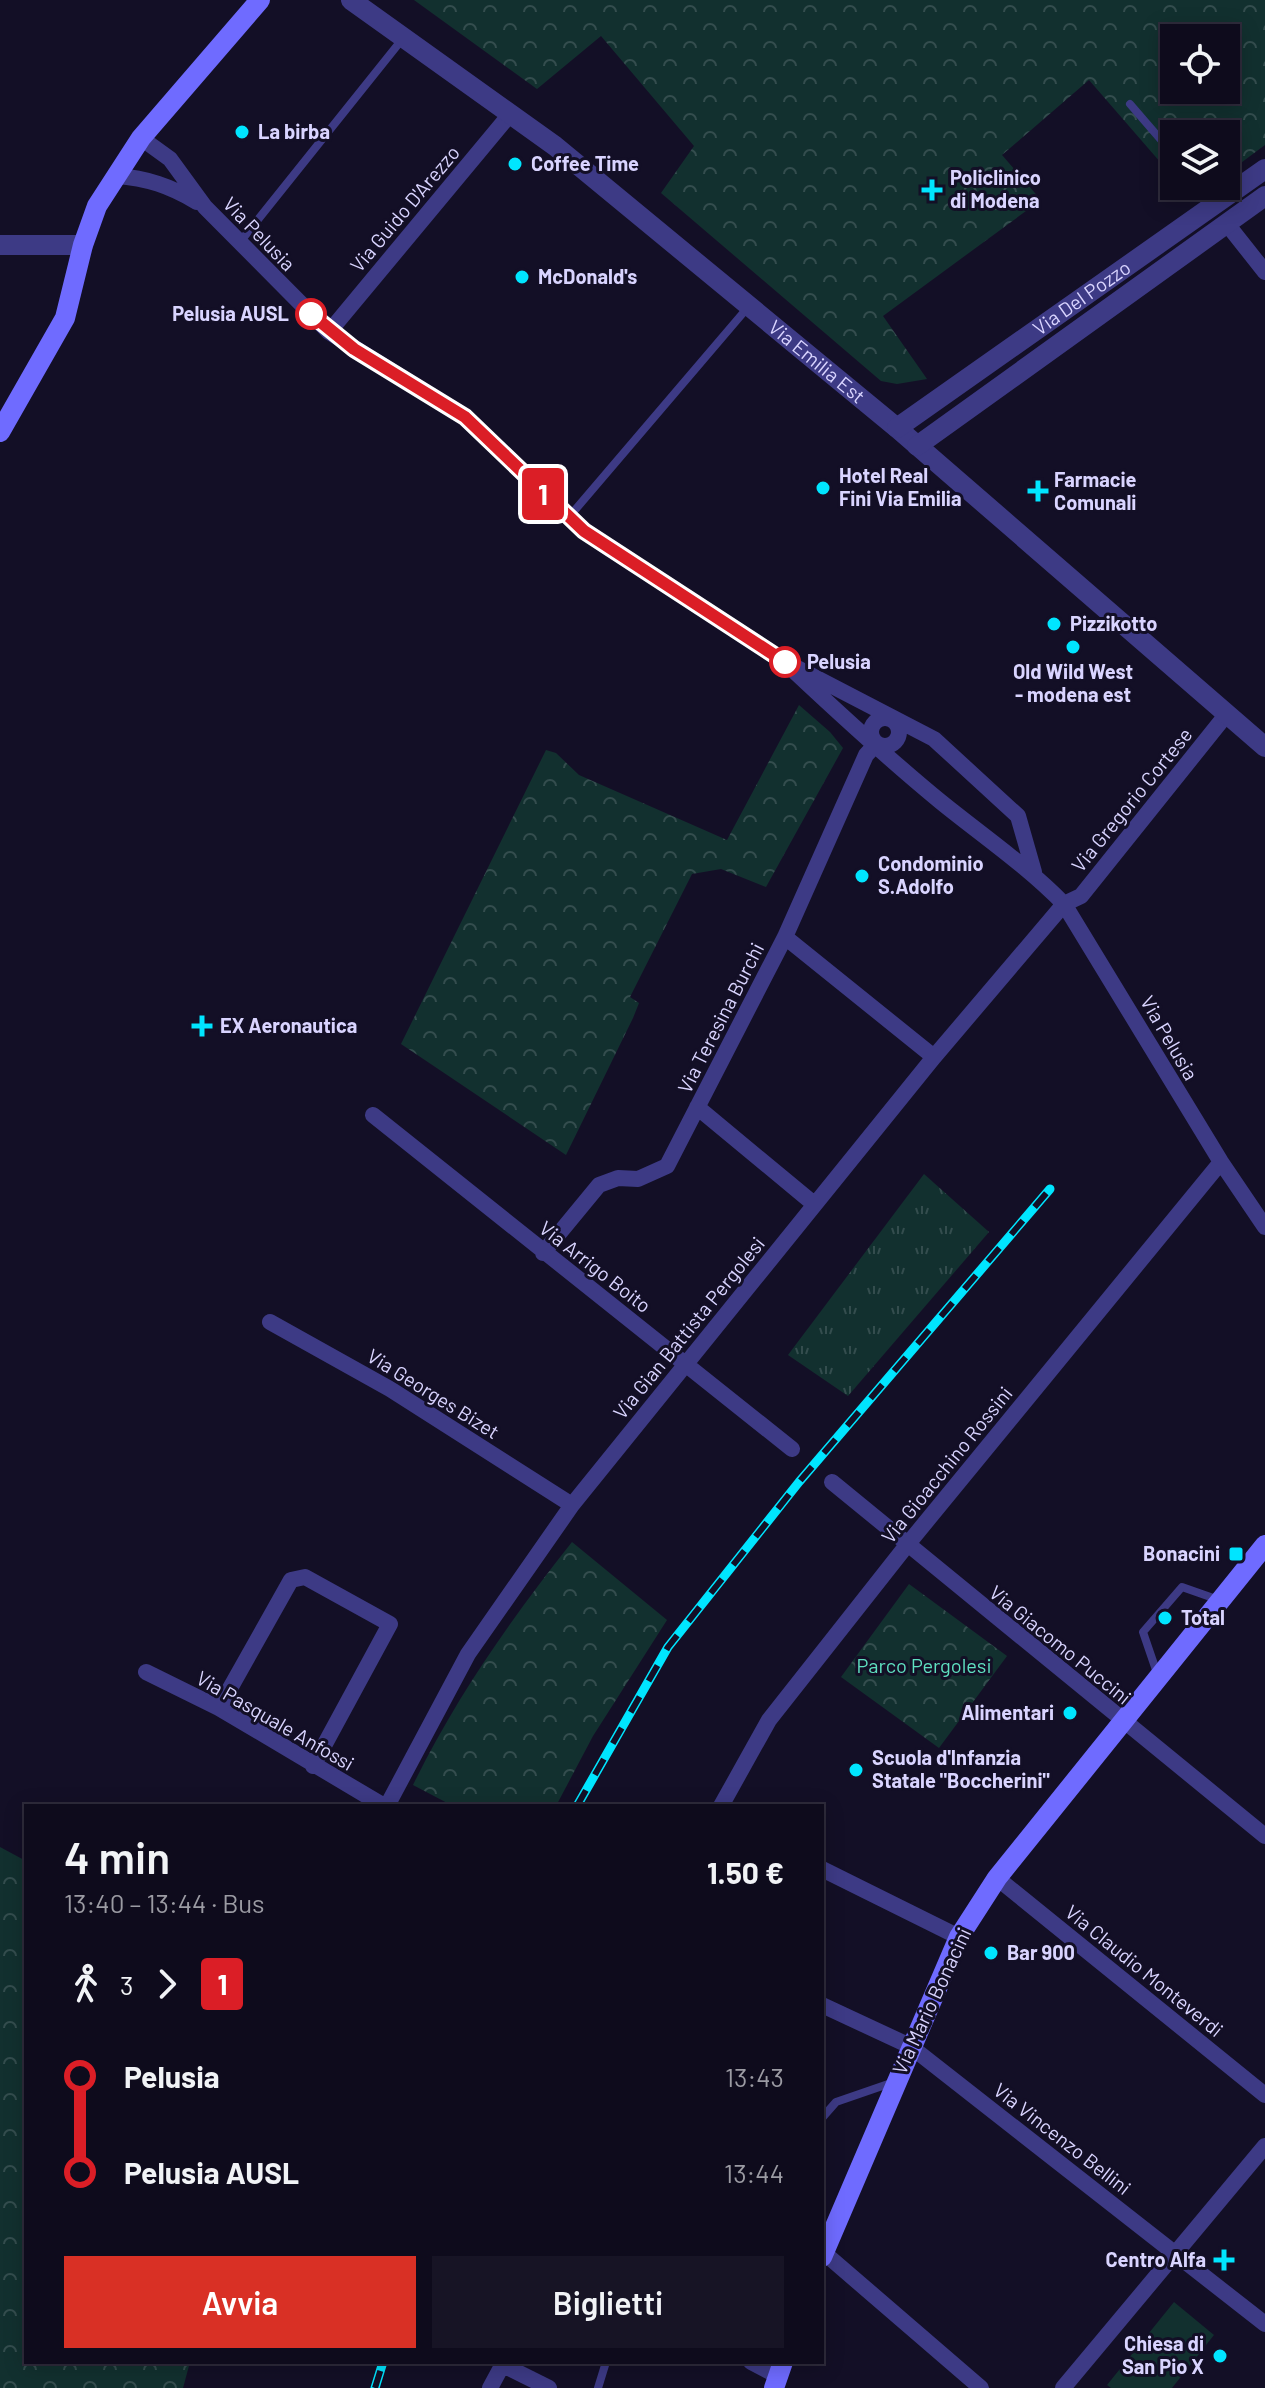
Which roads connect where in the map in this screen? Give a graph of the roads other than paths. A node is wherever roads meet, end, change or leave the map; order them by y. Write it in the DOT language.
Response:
graph roads {
  1 [pos="260,0"];
  2 [pos="351,0"];
  3 [pos="404,37"];
  4 [pos="1130,104"];
  5 [pos="511,113"];
  6 [pos="141,138"];
  7 [pos="1160,139"];
  8 [pos="1265,169"];
  9 [pos="116,176"];
  10 [pos="1265,196"];
  11 [pos="1210,200"];
  12 [pos="1214,205"];
  13 [pos="205,207"];
  14 [pos="1227,224"];
  15 [pos="240,243"];
  16 [pos="0,245"];
  17 [pos="83,245"];
  18 [pos="1265,272"];
  19 [pos="1073,304"];
  20 [pos="749,306"];
  21 [pos="1086,325"];
  22 [pos="329,332"];
  23 [pos="897,428"];
  24 [pos="0,432"];
  25 [pos="917,446"];
  26 [pos="569,518"];
  27 [pos="782,660"];
  28 [pos="1226,715"];
  29 [pos="892,720"];
  30 [pos="876,744"];
  31 [pos="1265,747"];
  32 [pos="1034,872"];
  33 [pos="1064,904"];
  34 [pos="785,937"];
  35 [pos="934,1057"];
  36 [pos="697,1107"];
  37 [pos="373,1115"];
  38 [pos="1221,1162"];
  39 [pos="814,1204"];
  40 [pos="1265,1227"];
  41 [pos="543,1253"];
  42 [pos="270,1322"];
  43 [pos="686,1363"];
  44 [pos="792,1449"];
  45 [pos="832,1482"];
  46 [pos="572,1505"];
  47 [pos="907,1545"];
  48 [pos="1265,1545"];
  49 [pos="1220,1601"];
  50 [pos="146,1672"];
  51 [pos="1158,1676"];
  52 [pos="219,1708"];
  53 [pos="1121,1721"];
  54 [pos="313,1766"];
  55 [pos="381,1804"];
  56 [pos="386,1804"];
  57 [pos="722,1804"];
  58 [pos="1265,1836"];
  59 [pos="824,1870"];
  60 [pos="997,1878"];
  61 [pos="959,1937"];
  62 [pos="824,2006"];
  63 [pos="910,2046"];
  64 [pos="894,2082"];
  65 [pos="1265,2095"];
  66 [pos="824,2116"];
  67 [pos="1265,2146"];
  68 [pos="824,2251"];
  69 [pos="1175,2253"];
  70 [pos="824,2254"];
  71 [pos="1265,2324"];
  72 [pos="503,2364"];
  73 [pos="605,2364"];
  74 [pos="755,2364"];
  75 [pos="778,2375"];
  76 [pos="490,2388"];
  77 [pos="549,2388"];
  78 [pos="598,2388"];
  79 [pos="981,2388"];
  80 [pos="1063,2388"];
  1 -- 6 [label="main road"];
  2 -- 3 [label="street, Via Emilia Est"];
  3 -- 5 [label="street, Via Emilia Est"];
  3 -- 15 [label="lane"];
  4 -- 7 [label="lane"];
  5 -- 20 [label="street, Via Emilia Est"];
  5 -- 22 [label="street, Via Guido D'Arezzo"];
  6 -- 9 [label="main road"];
  6 -- 13 [label="street, Via Pelusia"];
  8 -- 12 [label="street, Via Del Pozzo"];
  9 -- 13 [label="street, Via Pelusia"];
  9 -- 17 [label="main road"];
  10 -- 14 [label="street, Via Del Pozzo"];
  11 -- 12 [label="lane"];
  12 -- 14 [label="street"];
  12 -- 19 [label="street, Via Del Pozzo"];
  13 -- 15 [label="street, Via Pelusia"];
  14 -- 18 [label="street"];
  14 -- 21 [label="street, Via Del Pozzo"];
  15 -- 22 [label="street, Via Pelusia"];
  16 -- 17 [label="street"];
  17 -- 24 [label="main road"];
  19 -- 21 [label="street, Via Del Pozzo"];
  19 -- 23 [label="street, Via Del Pozzo"];
  20 -- 23 [label="street, Via Emilia Est"];
  20 -- 26 [label="lane"];
  21 -- 25 [label="street, Via Del Pozzo"];
  22 -- 26 [label="street, Via Pelusia"];
  23 -- 25 [label="street, Via Emilia Est"];
  25 -- 28 [label="street, Via Emilia Est"];
  26 -- 27 [label="street, Via Pelusia"];
  27 -- 29 [label="street, Via Pelusia"];
  27 -- 30 [label="street, Via Pelusia"];
  28 -- 31 [label="street, Via Emilia Est"];
  28 -- 33 [label="street, Via Gregorio Cortese"];
  29 -- 30 [label="street"];
  29 -- 32 [label="street, Via Pelusia"];
  30 -- 32 [label="street, Via Pelusia"];
  30 -- 34 [label="street, Via Teresina Burchi"];
  32 -- 33 [label="street, Via Pelusia"];
  33 -- 35 [label="street, Via Gian Battista Pergolesi"];
  33 -- 38 [label="street, Via Pelusia"];
  34 -- 35 [label="street"];
  34 -- 36 [label="street, Via Teresina Burchi"];
  35 -- 39 [label="street, Via Gian Battista Pergolesi"];
  36 -- 39 [label="street"];
  36 -- 41 [label="street, Via Teresina Burchi"];
  37 -- 41 [label="street, Via Arrigo Boito"];
  38 -- 40 [label="street, Via Pelusia"];
  38 -- 47 [label="street, Via Gioacchino Rossini"];
  39 -- 43 [label="street, Via Gian Battista Pergolesi"];
  41 -- 43 [label="street, Via Arrigo Boito"];
  42 -- 46 [label="street, Via Georges Bizet"];
  43 -- 44 [label="street, Via Arrigo Boito"];
  43 -- 46 [label="street, Via Gian Battista Pergolesi"];
  45 -- 47 [label="street, Via Giacomo Puccini"];
  46 -- 56 [label="street, Via Gian Battista Pergolesi"];
  47 -- 53 [label="street, Via Giacomo Puccini"];
  47 -- 57 [label="street, Via Gioacchino Rossini"];
  48 -- 49 [label="main road, Via Mario Bonacini"];
  49 -- 51 [label="main road, Via Mario Bonacini"];
  49 -- 51 [label="lane"];
  50 -- 52 [label="street, Via Pasquale Anfossi"];
  51 -- 53 [label="main road, Via Mario Bonacini"];
  52 -- 54 [label="street, Via Pasquale Anfossi"];
  52 -- 54 [label="street"];
  53 -- 58 [label="street, Via Giacomo Puccini"];
  53 -- 60 [label="main road, Via Mario Bonacini"];
  54 -- 55 [label="street, Via Pasquale Anfossi"];
  59 -- 61 [label="street"];
  60 -- 61 [label="main road, Via Mario Bonacini"];
  60 -- 65 [label="street, Via Claudio Monteverdi"];
  61 -- 63 [label="main road, Via Mario Bonacini"];
  62 -- 63 [label="street, Via Vincenzo Bellini"];
  63 -- 64 [label="main road, Via Mario Bonacini"];
  63 -- 69 [label="street, Via Vincenzo Bellini"];
  64 -- 66 [label="lane"];
  64 -- 68 [label="main road, Via Mario Bonacini"];
  67 -- 69 [label="street"];
  69 -- 71 [label="street, Via Vincenzo Bellini"];
  69 -- 80 [label="street"];
  70 -- 79 [label="street"];
  72 -- 76 [label="street"];
  72 -- 77 [label="street"];
  73 -- 78 [label="lane"];
  74 -- 75 [label="street"];
}
